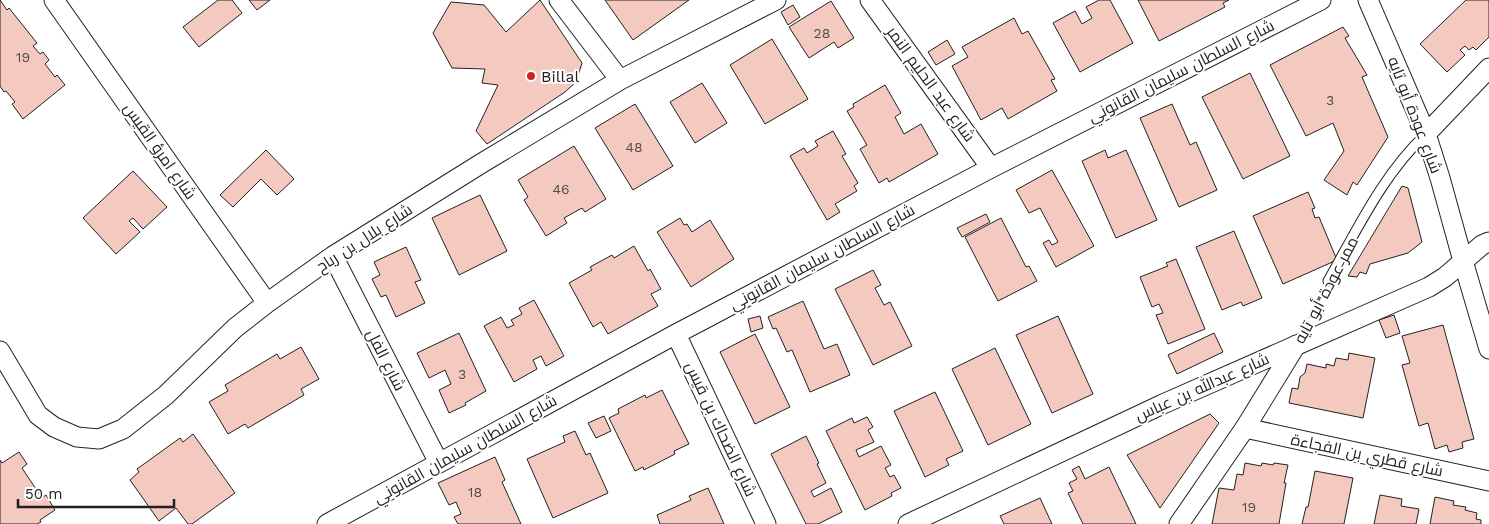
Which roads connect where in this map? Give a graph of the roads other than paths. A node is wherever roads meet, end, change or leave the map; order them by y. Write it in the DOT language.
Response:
graph roads {
  1 [pos="54,0"];
  2 [pos="559,0"];
  3 [pos="776,0"];
  4 [pos="870,0"];
  5 [pos="1321,0"];
  6 [pos="1368,0"];
  7 [pos="1489,68"];
  8 [pos="620,80"];
  9 [pos="1426,134"];
  10 [pos="991,168"];
  11 [pos="1489,242"];
  12 [pos="333,256"];
  13 [pos="1463,261"];
  14 [pos="1328,281"];
  15 [pos="267,303"];
  16 [pos="676,334"];
  17 [pos="1296,345"];
  18 [pos="1489,349"];
  19 [pos="0,351"];
  20 [pos="1245,428"];
  21 [pos="439,464"];
  22 [pos="1489,481"];
  23 [pos="327,524"];
  24 [pos="766,524"];
  25 [pos="908,524"];
  26 [pos="1178,524"];
  1 -- 15 [label="street, شارع امرؤ القيس"];
  2 -- 8 [label="street"];
  3 -- 8 [label="street, شارع بلال بن رباح"];
  4 -- 10 [label="street, شارع عبد الحليم النمر"];
  5 -- 10 [label="street, شارع السلطان سليمان القانوني"];
  6 -- 9 [label="street, شارع عودة أبو تايه"];
  7 -- 9 [label="street, ممر عودة أبو تايه"];
  8 -- 12 [label="street, شارع بلال بن رباح"];
  9 -- 13 [label="street, شارع عودة أبو تايه"];
  9 -- 14 [label="lane, ممر عودة أبو تايه"];
  10 -- 16 [label="street, شارع السلطان سليمان القانوني"];
  11 -- 13 [label="street, شارع عبدالله بن عباس"];
  12 -- 15 [label="street, شارع بلال بن رباح"];
  12 -- 21 [label="street, شارع الفل"];
  13 -- 17 [label="street, شارع عبدالله بن عباس"];
  13 -- 18 [label="street, شارع عودة أبو تايه"];
  15 -- 19 [label="street, شارع بلال بن رباح"];
  16 -- 21 [label="street, شارع السلطان سليمان القانوني"];
  16 -- 24 [label="street, شارع الضحاك بن قيس"];
  17 -- 20 [label="street, ممر عودة أبو تايه"];
  17 -- 25 [label="street, شارع عبدالله بن عباس"];
  20 -- 22 [label="street, شارع قطري بن الفجاءة"];
  20 -- 26 [label="street, ممر عودة أبو تايه"];
  21 -- 23 [label="street, شارع السلطان سليمان القانوني"];
}
